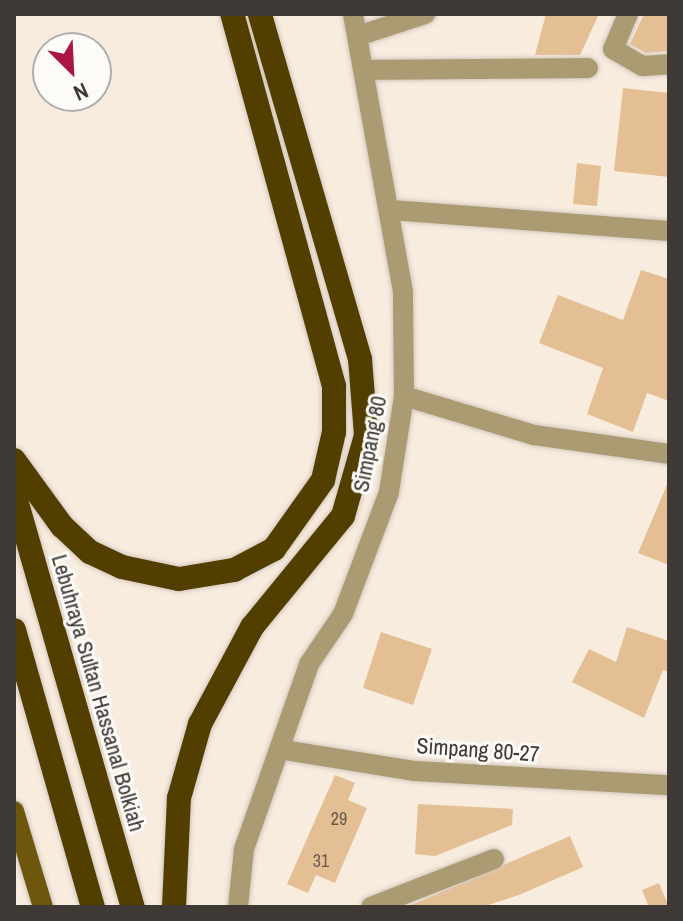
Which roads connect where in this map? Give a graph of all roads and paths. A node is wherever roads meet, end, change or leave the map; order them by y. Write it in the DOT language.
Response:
graph roads {
  1 [pos="232,14"];
  2 [pos="260,14"];
  3 [pos="353,14"];
  4 [pos="425,14"];
  5 [pos="628,14"];
  6 [pos="358,36"];
  7 [pos="669,64"];
  8 [pos="588,68"];
  9 [pos="365,70"];
  10 [pos="391,210"];
  11 [pos="669,231"];
  12 [pos="404,396"];
  13 [pos="669,454"];
  14 [pos="14,460"];
  15 [pos="14,493"];
  16 [pos="14,630"];
  17 [pos="284,750"];
  18 [pos="669,784"];
  19 [pos="14,811"];
  20 [pos="494,859"];
  21 [pos="43,907"];
  22 [pos="93,907"];
  23 [pos="133,907"];
  24 [pos="174,907"];
  25 [pos="238,907"];
  26 [pos="371,907"];
  1 -- 14 [label="highway"];
  2 -- 24 [label="highway"];
  3 -- 6 [label="street, Simpang 80"];
  4 -- 6 [label="street"];
  5 -- 7 [label="street"];
  6 -- 9 [label="street, Simpang 80"];
  8 -- 9 [label="street"];
  9 -- 10 [label="street, Simpang 80"];
  10 -- 11 [label="street"];
  10 -- 12 [label="street, Simpang 80"];
  12 -- 13 [label="street"];
  12 -- 17 [label="street, Simpang 80"];
  15 -- 23 [label="highway, Lebuhraya Sultan Hassanal Bolkiah"];
  16 -- 22 [label="highway"];
  17 -- 18 [label="street, Simpang 80-27"];
  17 -- 25 [label="street, Simpang 80"];
  19 -- 21 [label="main road"];
  20 -- 26 [label="street"];
}
